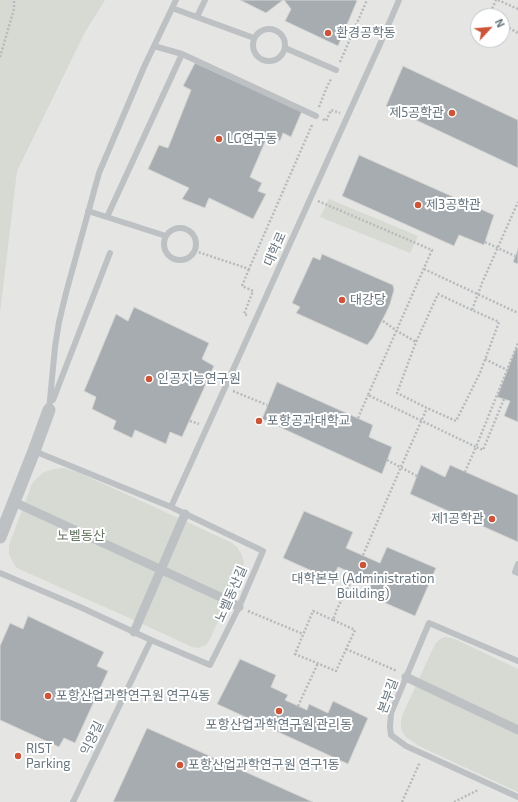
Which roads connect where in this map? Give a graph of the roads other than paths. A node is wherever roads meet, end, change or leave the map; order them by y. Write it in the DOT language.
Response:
graph roads {
  1 [pos="176,0"];
  2 [pos="205,0"];
  3 [pos="399,0"];
  4 [pos="172,8"];
  5 [pos="197,17"];
  6 [pos="254,38"];
  7 [pos="154,46"];
  8 [pos="285,48"];
  9 [pos="182,54"];
  10 [pos="336,70"];
  11 [pos="316,116"];
  12 [pos="88,211"];
  13 [pos="107,217"];
  14 [pos="166,236"];
  15 [pos="110,253"];
  16 [pos="49,410"];
  17 [pos="34,451"];
  18 [pos="14,502"];
  19 [pos="171,507"];
  20 [pos="186,514"];
  21 [pos="0,537"];
  22 [pos="518,564"];
  23 [pos="161,570"];
  24 [pos="518,573"];
  25 [pos="0,574"];
  26 [pos="239,607"];
  27 [pos="134,632"];
  28 [pos="151,640"];
  29 [pos="518,661"];
  30 [pos="406,678"];
  31 [pos="518,730"];
  32 [pos="518,798"];
  33 [pos="73,802"];
  1 -- 4 [label="lane"];
  2 -- 5 [label="lane"];
  3 -- 19 [label="lane, 대학로"];
  4 -- 5 [label="lane"];
  4 -- 7 [label="lane"];
  5 -- 6 [label="lane"];
  6 -- 8 [label="lane"];
  6 -- 8 [label="lane"];
  7 -- 9 [label="lane"];
  7 -- 12 [label="lane"];
  8 -- 10 [label="lane"];
  9 -- 11 [label="lane"];
  9 -- 13 [label="lane"];
  12 -- 13 [label="lane"];
  12 -- 16 [label="lane"];
  13 -- 14 [label="lane"];
  14 -- 14 [label="lane"];
  15 -- 16 [label="lane"];
  16 -- 17 [label="street"];
  17 -- 18 [label="street"];
  17 -- 19 [label="lane, 노벨동산길"];
  18 -- 21 [label="street"];
  18 -- 23 [label="street"];
  19 -- 20 [label="lane, 노벨동산길"];
  20 -- 23 [label="street"];
  20 -- 26 [label="lane, 노벨동산길"];
  22 -- 24 [label="lane"];
  23 -- 26 [label="street"];
  23 -- 27 [label="street"];
  25 -- 27 [label="lane, 노벨동산길"];
  26 -- 28 [label="lane, 노벨동산길"];
  27 -- 28 [label="lane, 노벨동산길"];
  28 -- 33 [label="lane, 익양길"];
  29 -- 30 [label="lane, 본부길"];
  30 -- 31 [label="street"];
  30 -- 32 [label="lane, 본부길"];
}
